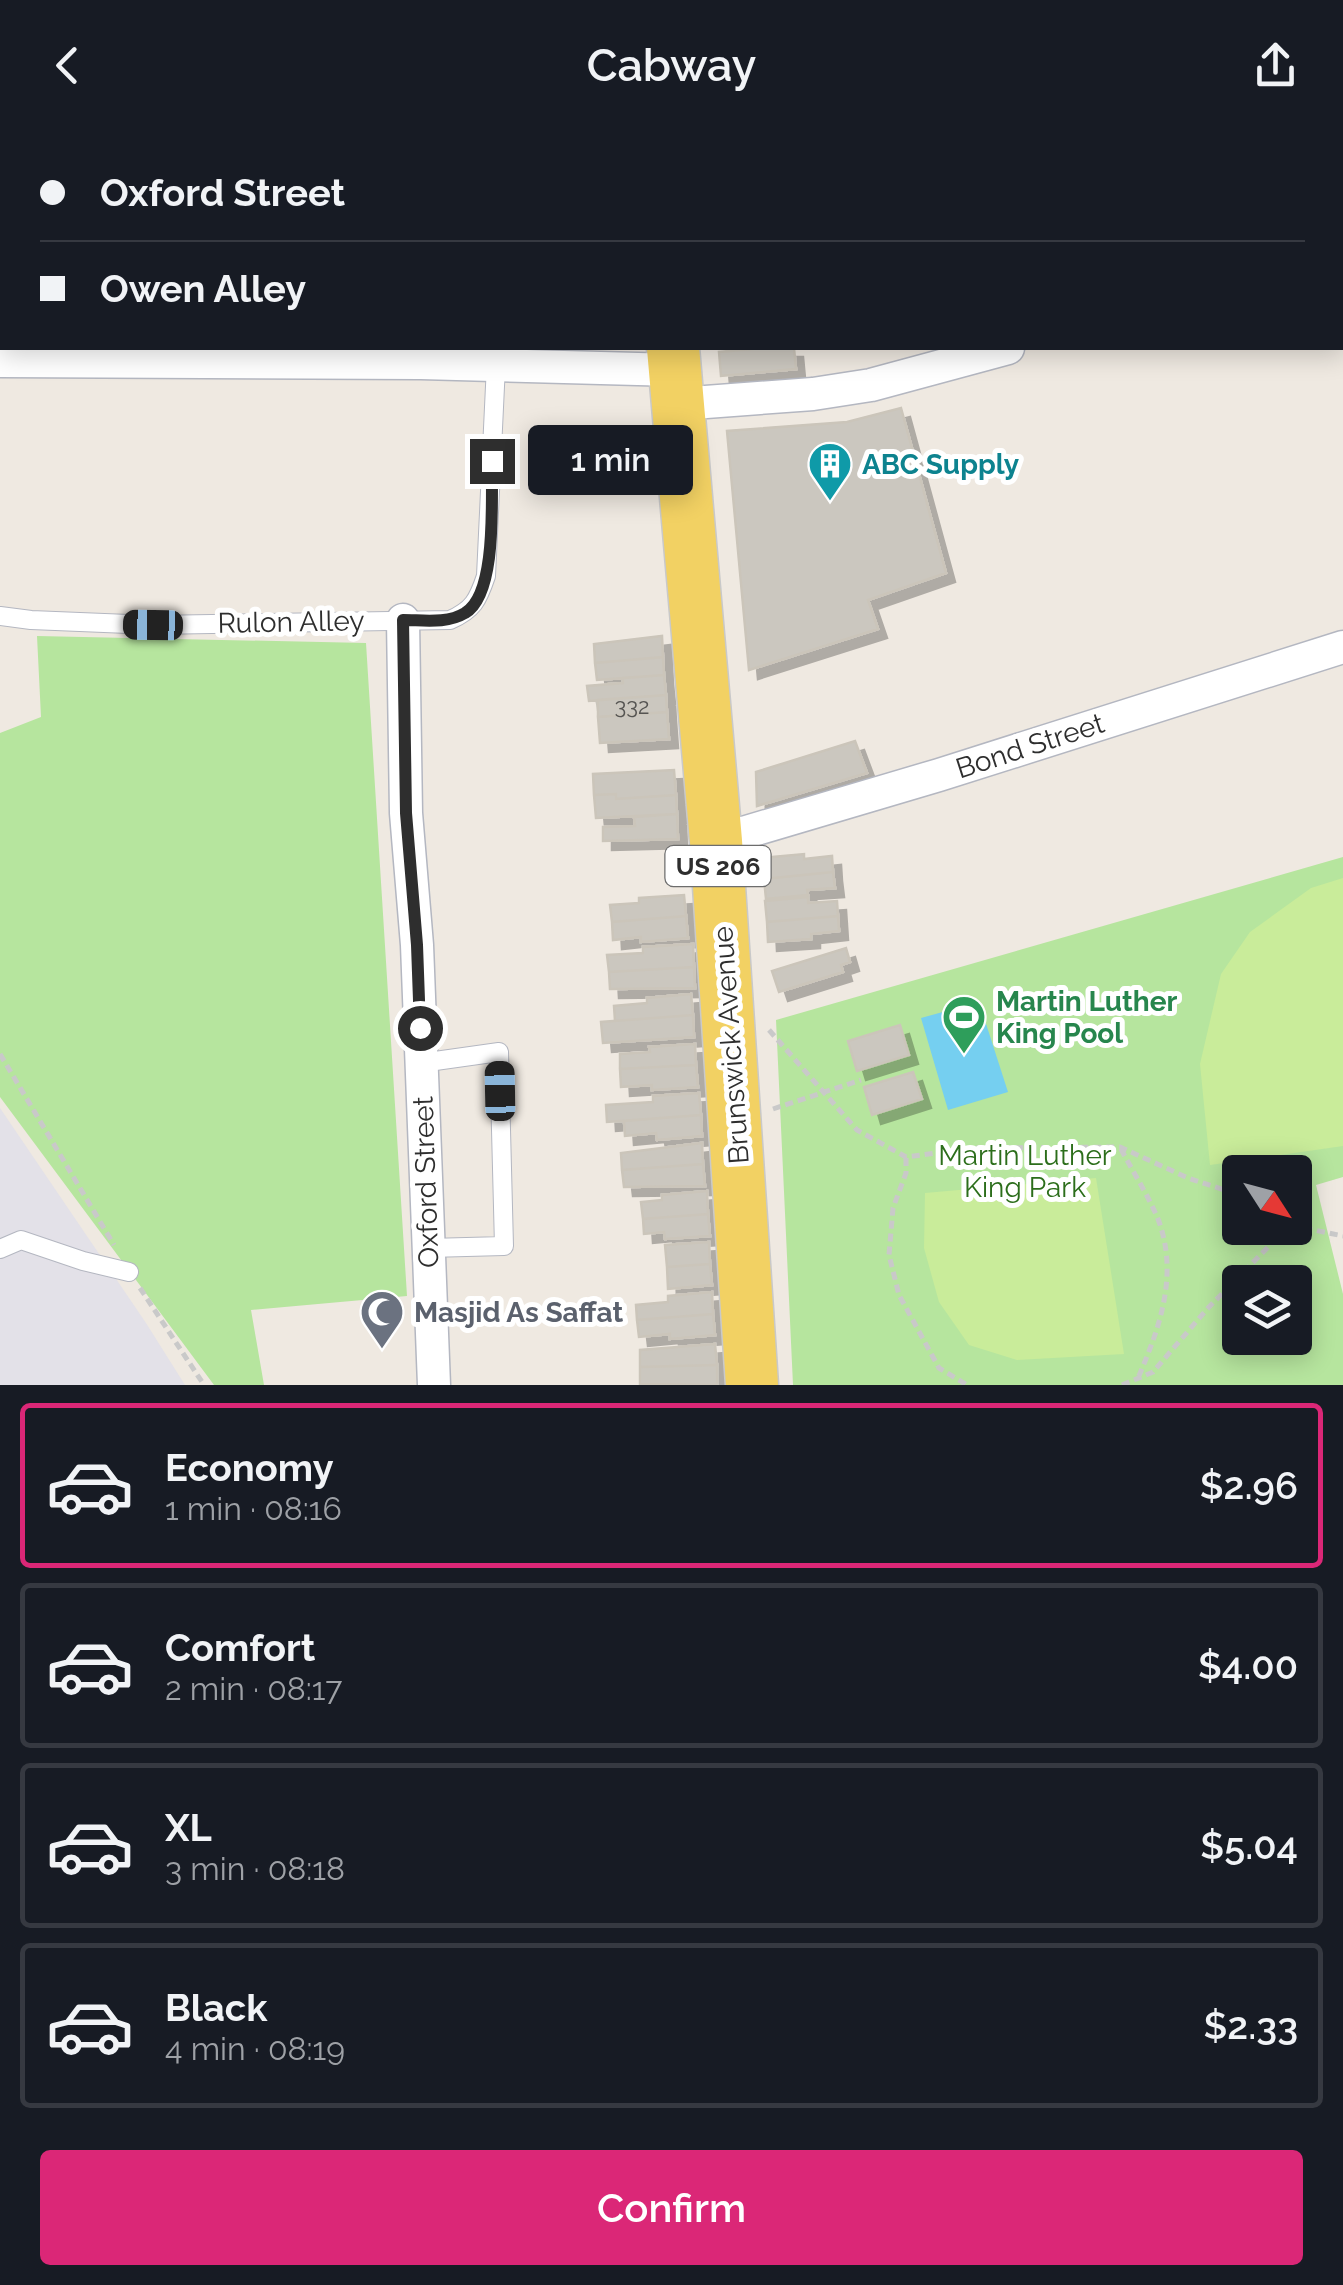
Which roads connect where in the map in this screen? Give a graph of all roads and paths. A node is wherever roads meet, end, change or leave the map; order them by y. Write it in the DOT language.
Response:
graph roads {
  1 [pos="1000,350"];
  2 [pos="188,355"];
  3 [pos="420,355"];
  4 [pos="0,361"];
  5 [pos="496,365"];
  6 [pos="676,374"];
  7 [pos="0,616"];
  8 [pos="403,620"];
  9 [pos="1343,647"];
  10 [pos="716,841"];
  11 [pos="729,1020"];
  12 [pos="0,1054"];
  13 [pos="421,1063"];
  14 [pos="860,1080"];
  15 [pos="826,1092"];
  16 [pos="736,1115"];
  17 [pos="1120,1147"];
  18 [pos="906,1158"];
  19 [pos="1222,1189"];
  20 [pos="1312,1230"];
  21 [pos="1343,1236"];
  22 [pos="1270,1245"];
  23 [pos="429,1248"];
  24 [pos="0,1249"];
  25 [pos="130,1272"];
  26 [pos="1138,1379"];
  27 [pos="204,1385"];
  28 [pos="434,1385"];
  29 [pos="752,1385"];
  30 [pos="967,1385"];
  31 [pos="1122,1385"];
  1 -- 6 [label="street"];
  2 -- 3 [label="street"];
  2 -- 4 [label="street"];
  3 -- 5 [label="street"];
  5 -- 6 [label="street"];
  5 -- 8 [label="lane, Rulon Alley"];
  6 -- 10 [label="main road, Brunswick Avenue / US 206"];
  7 -- 8 [label="lane, Rulon Alley"];
  8 -- 13 [label="street, Oxford Street"];
  9 -- 10 [label="street, Bond Street"];
  10 -- 11 [label="main road, Brunswick Avenue / US 206"];
  11 -- 15 [label="path"];
  11 -- 16 [label="main road, Brunswick Avenue / US 206"];
  12 -- 25 [label="path"];
  13 -- 23 [label="street, Oxford Street"];
  13 -- 23 [label="lane"];
  14 -- 15 [label="path"];
  15 -- 16 [label="path"];
  15 -- 18 [label="path"];
  16 -- 29 [label="main road, Brunswick Avenue / US 206"];
  17 -- 18 [label="path"];
  17 -- 19 [label="path"];
  17 -- 26 [label="path"];
  18 -- 30 [label="path"];
  20 -- 21 [label="path"];
  22 -- 26 [label="path"];
  23 -- 28 [label="street, Oxford Street"];
  24 -- 25 [label="lane"];
  25 -- 27 [label="path"];
  26 -- 31 [label="path"];
}
